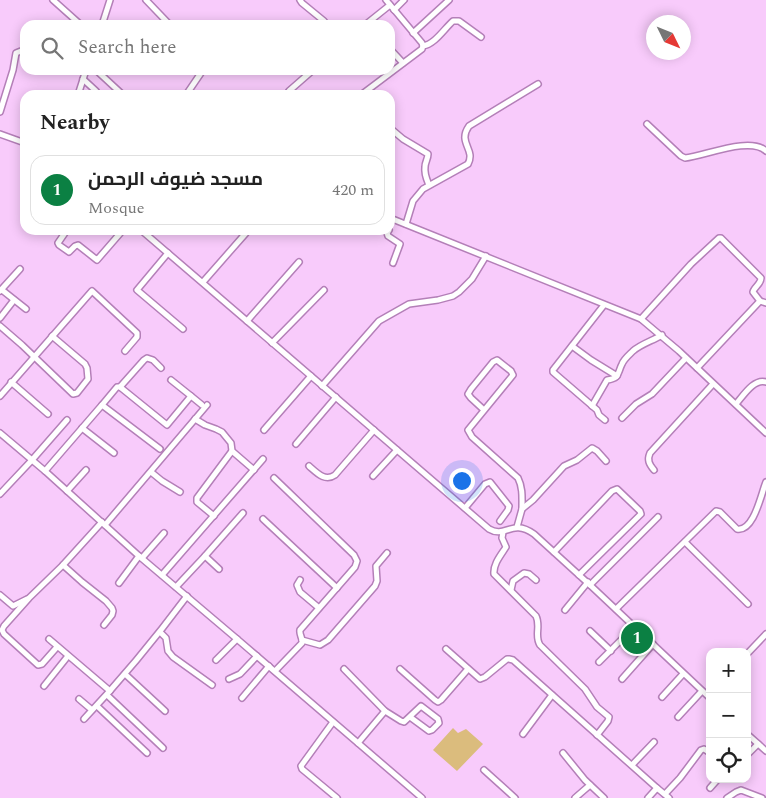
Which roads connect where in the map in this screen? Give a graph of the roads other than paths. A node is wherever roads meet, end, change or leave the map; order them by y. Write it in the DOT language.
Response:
graph roads {
  1 [pos="53,0"];
  2 [pos="146,0"];
  3 [pos="300,0"];
  4 [pos="386,0"];
  5 [pos="404,0"];
  6 [pos="449,0"];
  7 [pos="108,1"];
  8 [pos="392,7"];
  9 [pos="75,20"];
  10 [pos="103,20"];
  11 [pos="165,20"];
  12 [pos="324,20"];
  13 [pos="372,20"];
  14 [pos="413,33"];
  15 [pos="481,37"];
  16 [pos="423,46"];
  17 [pos="20,51"];
  18 [pos="395,54"];
  19 [pos="403,63"];
  20 [pos="395,69"];
  21 [pos="84,75"];
  22 [pos="101,75"];
  23 [pos="200,75"];
  24 [pos="307,75"];
  25 [pos="387,75"];
  26 [pos="83,79"];
  27 [pos="538,84"];
  28 [pos="80,90"];
  29 [pos="95,90"];
  30 [pos="118,90"];
  31 [pos="189,90"];
  32 [pos="290,90"];
  33 [pos="368,90"];
  34 [pos="0,112"];
  35 [pos="647,124"];
  36 [pos="395,132"];
  37 [pos="0,134"];
  38 [pos="20,141"];
  39 [pos="766,151"];
  40 [pos="429,185"];
  41 [pos="395,220"];
  42 [pos="406,224"];
  43 [pos="64,235"];
  44 [pos="119,235"];
  45 [pos="147,235"];
  46 [pos="244,235"];
  47 [pos="388,235"];
  48 [pos="168,252"];
  49 [pos="486,256"];
  50 [pos="299,262"];
  51 [pos="393,263"];
  52 [pos="20,269"];
  53 [pos="203,282"];
  54 [pos="324,290"];
  55 [pos="1,291"];
  56 [pos="14,300"];
  57 [pos="760,301"];
  58 [pos="766,303"];
  59 [pos="604,305"];
  60 [pos="26,309"];
  61 [pos="0,318"];
  62 [pos="641,319"];
  63 [pos="247,321"];
  64 [pos="0,326"];
  65 [pos="183,329"];
  66 [pos="662,335"];
  67 [pos="52,336"];
  68 [pos="272,343"];
  69 [pos="572,346"];
  70 [pos="124,351"];
  71 [pos="34,357"];
  72 [pos="686,358"];
  73 [pos="161,368"];
  74 [pos="697,368"];
  75 [pos="606,369"];
  76 [pos="311,376"];
  77 [pos="617,376"];
  78 [pos="171,380"];
  79 [pos="607,380"];
  80 [pos="12,382"];
  81 [pos="766,382"];
  82 [pos="713,384"];
  83 [pos="322,386"];
  84 [pos="120,387"];
  85 [pos="1,393"];
  86 [pos="191,396"];
  87 [pos="336,397"];
  88 [pos="736,404"];
  89 [pos="102,405"];
  90 [pos="592,406"];
  91 [pos="484,410"];
  92 [pos="48,414"];
  93 [pos="622,418"];
  94 [pos="195,419"];
  95 [pos="67,420"];
  96 [pos="604,420"];
  97 [pos="82,428"];
  98 [pos="264,430"];
  99 [pos="374,430"];
  100 [pos="0,433"];
  101 [pos="766,433"];
  102 [pos="296,444"];
  103 [pos="160,449"];
  104 [pos="397,450"];
  105 [pos="232,451"];
  106 [pos="114,453"];
  107 [pos="264,459"];
  108 [pos="32,460"];
  109 [pos="606,461"];
  110 [pos="309,466"];
  111 [pos="86,470"];
  112 [pos="254,470"];
  113 [pos="654,470"];
  114 [pos="45,472"];
  115 [pos="151,472"];
  116 [pos="374,476"];
  117 [pos="274,478"];
  118 [pos="766,482"];
  119 [pos="67,491"];
  120 [pos="180,492"];
  121 [pos="0,494"];
  122 [pos="465,508"];
  123 [pos="522,509"];
  124 [pos="243,512"];
  125 [pos="214,516"];
  126 [pos="658,517"];
  127 [pos="263,519"];
  128 [pos="500,521"];
  129 [pos="104,524"];
  130 [pos="517,527"];
  131 [pos="503,532"];
  132 [pos="164,533"];
  133 [pos="685,542"];
  134 [pos="554,552"];
  135 [pos="387,553"];
  136 [pos="205,556"];
  137 [pos="141,557"];
  138 [pos="64,565"];
  139 [pos="220,569"];
  140 [pos="162,575"];
  141 [pos="580,575"];
  142 [pos="300,580"];
  143 [pos="536,580"];
  144 [pos="119,583"];
  145 [pos="589,584"];
  146 [pos="176,587"];
  147 [pos="337,588"];
  148 [pos="511,590"];
  149 [pos="0,595"];
  150 [pos="187,596"];
  151 [pos="30,598"];
  152 [pos="748,604"];
  153 [pos="319,608"];
  154 [pos="616,609"];
  155 [pos="565,610"];
  156 [pos="104,625"];
  157 [pos="634,627"];
  158 [pos="590,631"];
  159 [pos="160,632"];
  160 [pos="766,634"];
  161 [pos="49,639"];
  162 [pos="237,639"];
  163 [pos="302,640"];
  164 [pos="653,644"];
  165 [pos="57,647"];
  166 [pos="446,649"];
  167 [pos="751,650"];
  168 [pos="611,651"];
  169 [pos="68,656"];
  170 [pos="257,656"];
  171 [pos="216,660"];
  172 [pos="600,662"];
  173 [pos="269,666"];
  174 [pos="344,669"];
  175 [pos="400,669"];
  176 [pos="468,669"];
  177 [pos="275,671"];
  178 [pos="125,674"];
  179 [pos="683,674"];
  180 [pos="229,679"];
  181 [pos="622,679"];
  182 [pos="212,685"];
  183 [pos="44,686"];
  184 [pos="702,691"];
  185 [pos="108,693"];
  186 [pos="706,694"];
  187 [pos="552,695"];
  188 [pos="662,697"];
  189 [pos="242,698"];
  190 [pos="79,699"];
  191 [pos="97,706"];
  192 [pos="92,710"];
  193 [pos="385,710"];
  194 [pos="165,711"];
  195 [pos="410,717"];
  196 [pos="678,717"];
  197 [pos="84,719"];
  198 [pos="333,722"];
  199 [pos="523,734"];
  200 [pos="597,735"];
  201 [pos="751,738"];
  202 [pos="654,742"];
  203 [pos="358,743"];
  204 [pos="758,744"];
  205 [pos="163,748"];
  206 [pos="706,750"];
  207 [pos="751,751"];
  208 [pos="766,751"];
  209 [pos="147,753"];
  210 [pos="563,753"];
  211 [pos="632,765"];
  212 [pos="484,770"];
  213 [pos="714,783"];
  214 [pos="590,785"];
  215 [pos="657,788"];
  216 [pos="710,788"];
  217 [pos="667,796"];
  218 [pos="730,797"];
  219 [pos="337,798"];
  220 [pos="422,798"];
  221 [pos="514,798"];
  222 [pos="575,798"];
  223 [pos="604,798"];
  224 [pos="648,798"];
  225 [pos="762,798"];
  1 -- 9 [label="street"];
  2 -- 11 [label="street"];
  3 -- 12 [label="street"];
  4 -- 8 [label="street"];
  5 -- 8 [label="street"];
  6 -- 14 [label="street"];
  7 -- 10 [label="street"];
  8 -- 13 [label="street"];
  8 -- 14 [label="street"];
  14 -- 16 [label="street"];
  15 -- 16 [label="street"];
  16 -- 19 [label="street"];
  17 -- 34 [label="street"];
  18 -- 19 [label="street"];
  19 -- 20 [label="street"];
  21 -- 26 [label="street"];
  22 -- 30 [label="street"];
  23 -- 31 [label="street"];
  24 -- 32 [label="street"];
  25 -- 33 [label="street"];
  26 -- 28 [label="street"];
  26 -- 29 [label="street"];
  27 -- 40 [label="street"];
  35 -- 39 [label="street"];
  36 -- 40 [label="street"];
  37 -- 38 [label="street"];
  40 -- 42 [label="street"];
  41 -- 42 [label="street"];
  42 -- 49 [label="street"];
  43 -- 44 [label="street"];
  45 -- 48 [label="street"];
  46 -- 53 [label="street"];
  47 -- 51 [label="street"];
  48 -- 53 [label="street"];
  48 -- 65 [label="street"];
  49 -- 59 [label="street"];
  49 -- 83 [label="street"];
  50 -- 63 [label="street"];
  52 -- 55 [label="street"];
  53 -- 63 [label="street"];
  54 -- 68 [label="street"];
  55 -- 56 [label="street"];
  56 -- 60 [label="street"];
  56 -- 61 [label="street"];
  57 -- 58 [label="street"];
  57 -- 62 [label="street"];
  57 -- 74 [label="street"];
  59 -- 62 [label="street"];
  59 -- 69 [label="street"];
  62 -- 66 [label="street"];
  63 -- 68 [label="street"];
  64 -- 71 [label="street"];
  66 -- 72 [label="street"];
  66 -- 77 [label="street"];
  67 -- 70 [label="street"];
  67 -- 71 [label="street"];
  67 -- 71 [label="street"];
  68 -- 76 [label="street"];
  69 -- 75 [label="street"];
  69 -- 90 [label="street"];
  71 -- 80 [label="street"];
  72 -- 74 [label="street"];
  72 -- 93 [label="street"];
  73 -- 84 [label="street"];
  74 -- 82 [label="street"];
  75 -- 77 [label="street"];
  75 -- 79 [label="street"];
  76 -- 83 [label="street"];
  76 -- 98 [label="street"];
  77 -- 79 [label="street"];
  78 -- 86 [label="street"];
  79 -- 90 [label="street"];
  80 -- 85 [label="street"];
  80 -- 92 [label="street"];
  81 -- 88 [label="street"];
  82 -- 88 [label="street"];
  82 -- 113 [label="street"];
  83 -- 87 [label="street"];
  84 -- 86 [label="street"];
  84 -- 89 [label="street"];
  86 -- 94 [label="street"];
  87 -- 99 [label="street"];
  87 -- 102 [label="street"];
  88 -- 101 [label="street"];
  89 -- 97 [label="street"];
  89 -- 103 [label="street"];
  90 -- 96 [label="street"];
  91 -- 91 [label="street"];
  91 -- 123 [label="street"];
  94 -- 105 [label="street"];
  94 -- 115 [label="street"];
  95 -- 108 [label="street"];
  97 -- 106 [label="street"];
  97 -- 114 [label="street"];
  99 -- 104 [label="street"];
  99 -- 110 [label="street"];
  100 -- 108 [label="street"];
  104 -- 116 [label="street"];
  104 -- 122 [label="street"];
  105 -- 112 [label="street"];
  105 -- 125 [label="street"];
  107 -- 112 [label="street"];
  108 -- 114 [label="street"];
  108 -- 121 [label="street"];
  109 -- 123 [label="street"];
  111 -- 119 [label="street"];
  112 -- 125 [label="street"];
  114 -- 119 [label="street"];
  115 -- 120 [label="street"];
  115 -- 129 [label="street"];
  117 -- 147 [label="street"];
  118 -- 133 [label="street"];
  119 -- 129 [label="street"];
  122 -- 128 [label="street"];
  122 -- 131 [label="street"];
  123 -- 130 [label="street"];
  124 -- 136 [label="street"];
  125 -- 140 [label="street"];
  126 -- 145 [label="street"];
  127 -- 147 [label="street"];
  129 -- 137 [label="street"];
  129 -- 138 [label="street"];
  130 -- 131 [label="street"];
  130 -- 134 [label="street"];
  131 -- 148 [label="street"];
  132 -- 137 [label="street"];
  133 -- 152 [label="street"];
  133 -- 154 [label="street"];
  134 -- 141 [label="street"];
  134 -- 141 [label="street"];
  135 -- 163 [label="street"];
  136 -- 139 [label="street"];
  136 -- 146 [label="street"];
  137 -- 140 [label="street"];
  137 -- 144 [label="street"];
  138 -- 151 [label="street"];
  138 -- 156 [label="street"];
  140 -- 146 [label="street"];
  141 -- 145 [label="street"];
  142 -- 153 [label="street"];
  143 -- 148 [label="street"];
  145 -- 154 [label="street"];
  145 -- 155 [label="street"];
  146 -- 150 [label="street"];
  147 -- 153 [label="street"];
  148 -- 200 [label="street"];
  149 -- 151 [label="street"];
  150 -- 159 [label="street"];
  150 -- 162 [label="street"];
  151 -- 165 [label="street"];
  153 -- 163 [label="street"];
  154 -- 157 [label="street"];
  157 -- 164 [label="street"];
  157 -- 168 [label="street"];
  158 -- 168 [label="street"];
  159 -- 178 [label="street"];
  159 -- 182 [label="street"];
  160 -- 167 [label="street"];
  161 -- 165 [label="street"];
  162 -- 170 [label="street"];
  162 -- 171 [label="street"];
  163 -- 177 [label="street"];
  164 -- 179 [label="street"];
  164 -- 181 [label="street"];
  165 -- 169 [label="street"];
  166 -- 176 [label="street"];
  168 -- 172 [label="street"];
  169 -- 183 [label="street"];
  169 -- 185 [label="street"];
  170 -- 173 [label="street"];
  170 -- 180 [label="street"];
  173 -- 177 [label="street"];
  173 -- 189 [label="street"];
  174 -- 193 [label="street"];
  175 -- 176 [label="street"];
  176 -- 187 [label="street"];
  177 -- 198 [label="street"];
  178 -- 185 [label="street"];
  178 -- 194 [label="street"];
  179 -- 184 [label="street"];
  179 -- 188 [label="street"];
  184 -- 186 [label="street"];
  184 -- 196 [label="street"];
  185 -- 191 [label="street"];
  185 -- 205 [label="street"];
  187 -- 199 [label="street"];
  187 -- 200 [label="street"];
  190 -- 192 [label="street"];
  191 -- 192 [label="street"];
  191 -- 209 [label="street"];
  192 -- 197 [label="street"];
  193 -- 195 [label="street"];
  193 -- 203 [label="street"];
  195 -- 195 [label="street"];
  198 -- 203 [label="street"];
  198 -- 219 [label="street"];
  200 -- 211 [label="street"];
  201 -- 204 [label="street"];
  202 -- 211 [label="street"];
  203 -- 220 [label="street"];
  204 -- 207 [label="street"];
  204 -- 208 [label="street"];
  206 -- 217 [label="street"];
  210 -- 214 [label="street"];
  211 -- 215 [label="street"];
  212 -- 221 [label="street"];
  213 -- 216 [label="street"];
  214 -- 222 [label="street"];
  214 -- 223 [label="street"];
  215 -- 217 [label="street"];
  215 -- 224 [label="street"];
  218 -- 225 [label="street"];
}
